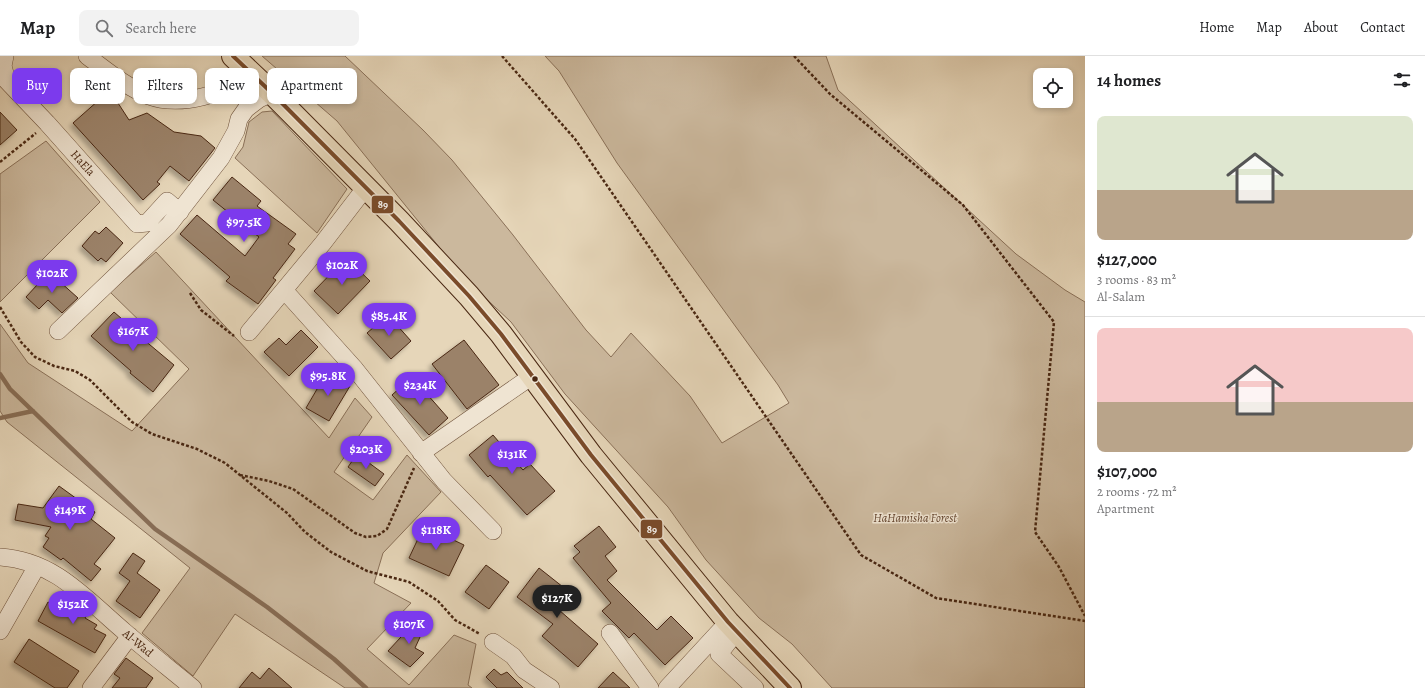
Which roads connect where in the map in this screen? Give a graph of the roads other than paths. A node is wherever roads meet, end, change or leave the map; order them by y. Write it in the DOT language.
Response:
graph roads {
  1 [pos="5,56"];
  2 [pos="87,56"];
  3 [pos="233,56"];
  4 [pos="246,68"];
  5 [pos="259,81"];
  6 [pos="267,88"];
  7 [pos="205,95"];
  8 [pos="267,95"];
  9 [pos="283,104"];
  10 [pos="366,187"];
  11 [pos="180,212"];
  12 [pos="284,290"];
  13 [pos="58,331"];
  14 [pos="249,332"];
  15 [pos="532,376"];
  16 [pos="421,453"];
  17 [pos="493,531"];
  18 [pos="0,557"];
  19 [pos="37,566"];
  20 [pos="732,627"];
  21 [pos="0,631"];
  22 [pos="610,633"];
  23 [pos="130,636"];
  24 [pos="493,642"];
  25 [pos="785,686"];
  26 [pos="91,688"];
  27 [pos="193,688"];
  28 [pos="551,688"];
  29 [pos="650,688"];
  30 [pos="667,688"];
  31 [pos="755,688"];
  1 -- 11 [label="street, HaEla"];
  2 -- 7 [label="street"];
  3 -- 4 [label="main road"];
  5 -- 6 [label="main road"];
  8 -- 11 [label="street"];
  9 -- 10 [label="main road"];
  10 -- 12 [label="street"];
  10 -- 15 [label="main road"];
  11 -- 13 [label="street"];
  12 -- 14 [label="street"];
  12 -- 16 [label="street"];
  15 -- 16 [label="street"];
  15 -- 20 [label="main road"];
  16 -- 17 [label="street"];
  18 -- 19 [label="street, Al-Wad"];
  19 -- 21 [label="street"];
  19 -- 23 [label="street, Al-Wad"];
  20 -- 25 [label="main road"];
  20 -- 30 [label="street"];
  20 -- 31 [label="street"];
  22 -- 29 [label="street"];
  23 -- 26 [label="street"];
  23 -- 27 [label="street, Al-Wad"];
  24 -- 28 [label="street"];
}
